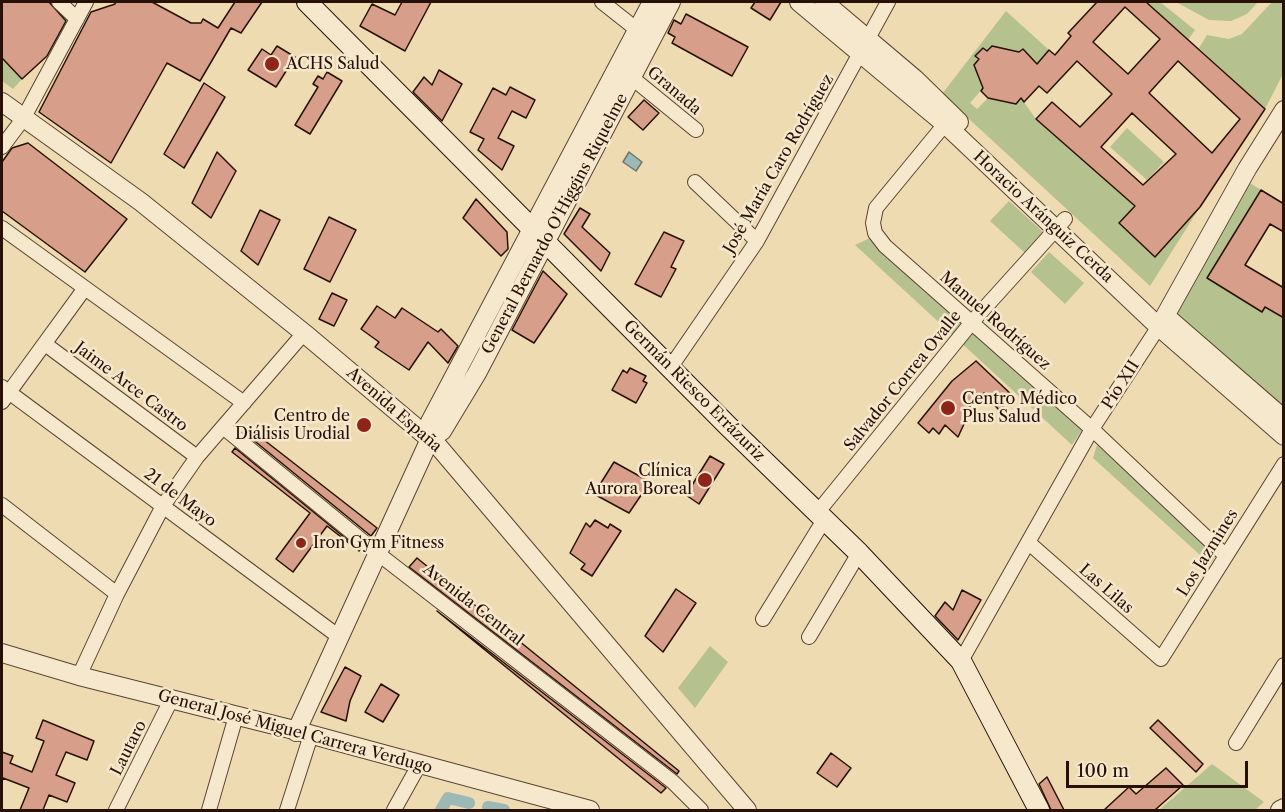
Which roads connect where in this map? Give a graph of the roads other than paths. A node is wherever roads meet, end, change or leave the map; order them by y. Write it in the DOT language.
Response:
graph roads {
  1 [pos="59,2"];
  2 [pos="86,2"];
  3 [pos="307,2"];
  4 [pos="602,2"];
  5 [pos="652,2"];
  6 [pos="671,2"];
  7 [pos="799,2"];
  8 [pos="824,2"];
  9 [pos="888,2"];
  10 [pos="77,19"];
  11 [pos="644,35"];
  12 [pos="865,45"];
  13 [pos="631,77"];
  14 [pos="2,102"];
  15 [pos="1284,110"];
  16 [pos="23,118"];
  17 [pos="949,119"];
  18 [pos="696,130"];
  19 [pos="2,147"];
  20 [pos="695,182"];
  21 [pos="1061,224"];
  22 [pos="2,228"];
  23 [pos="539,236"];
  24 [pos="757,241"];
  25 [pos="85,288"];
  26 [pos="1162,321"];
  27 [pos="972,322"];
  28 [pos="304,333"];
  29 [pos="45,344"];
  30 [pos="670,368"];
  31 [pos="4,394"];
  32 [pos="244,403"];
  33 [pos="1284,419"];
  34 [pos="223,427"];
  35 [pos="1092,429"];
  36 [pos="1284,436"];
  37 [pos="430,439"];
  38 [pos="197,457"];
  39 [pos="1284,464"];
  40 [pos="2,505"];
  41 [pos="163,506"];
  42 [pos="820,517"];
  43 [pos="1029,543"];
  44 [pos="376,552"];
  45 [pos="859,553"];
  46 [pos="1226,556"];
  47 [pos="117,594"];
  48 [pos="763,619"];
  49 [pos="338,636"];
  50 [pos="808,637"];
  51 [pos="2,653"];
  52 [pos="1161,659"];
  53 [pos="961,661"];
  54 [pos="1282,672"];
  55 [pos="79,676"];
  56 [pos="171,700"];
  57 [pos="236,716"];
  58 [pos="303,734"];
  59 [pos="1236,743"];
  60 [pos="419,765"];
  61 [pos="116,810"];
  62 [pos="209,810"];
  63 [pos="287,810"];
  64 [pos="394,810"];
  65 [pos="590,810"];
  66 [pos="701,810"];
  67 [pos="747,810"];
  68 [pos="1039,810"];
  1 -- 10 [label="street"];
  2 -- 10 [label="street"];
  3 -- 23 [label="main road, Germán Riesco Errázuriz"];
  4 -- 11 [label="street"];
  5 -- 11 [label="street, General Bernardo O'Higgins Riquelme"];
  6 -- 11 [label="street, General Bernardo O'Higgins Riquelme"];
  7 -- 12 [label="street, Horacio Aránguiz Cerda"];
  8 -- 12 [label="street, Horacio Aránguiz Cerda"];
  9 -- 12 [label="street, José María Caro Rodríguez"];
  10 -- 16 [label="street"];
  11 -- 13 [label="street, General Bernardo O'Higgins Riquelme"];
  11 -- 23 [label="street, General Bernardo O'Higgins Riquelme"];
  12 -- 17 [label="street, Horacio Aránguiz Cerda"];
  12 -- 24 [label="street, José María Caro Rodríguez"];
  13 -- 18 [label="street, Granada"];
  13 -- 23 [label="street, General Bernardo O'Higgins Riquelme"];
  14 -- 16 [label="street, Avenida España"];
  15 -- 26 [label="street, Pío XII"];
  16 -- 19 [label="street"];
  16 -- 28 [label="street, Avenida España"];
  17 -- 21 [label="street, Horacio Aránguiz Cerda"];
  17 -- 27 [label="street, Manuel Rodríguez"];
  20 -- 24 [label="street"];
  21 -- 26 [label="street, Horacio Aránguiz Cerda"];
  21 -- 27 [label="street, Salvador Correa Ovalle"];
  22 -- 25 [label="street"];
  23 -- 30 [label="main road, Germán Riesco Errázuriz"];
  23 -- 37 [label="street, General Bernardo O'Higgins Riquelme"];
  24 -- 30 [label="street, José María Caro Rodríguez"];
  25 -- 29 [label="street"];
  25 -- 32 [label="street"];
  26 -- 33 [label="street, Horacio Aránguiz Cerda"];
  26 -- 35 [label="street, Pío XII"];
  26 -- 36 [label="street, Horacio Aránguiz Cerda"];
  27 -- 35 [label="street, Manuel Rodríguez"];
  27 -- 42 [label="street, Salvador Correa Ovalle"];
  28 -- 32 [label="street"];
  28 -- 37 [label="street, Avenida España"];
  29 -- 31 [label="street"];
  29 -- 38 [label="street, Jaime Arce Castro"];
  30 -- 42 [label="main road, Germán Riesco Errázuriz"];
  31 -- 41 [label="street, 21 de Mayo"];
  32 -- 34 [label="street"];
  34 -- 38 [label="street"];
  34 -- 44 [label="street, Avenida Central"];
  35 -- 43 [label="street, Pío XII"];
  35 -- 46 [label="street, Manuel Rodríguez"];
  37 -- 44 [label="street, General Bernardo O'Higgins Riquelme"];
  37 -- 67 [label="street, Avenida España"];
  38 -- 41 [label="street"];
  39 -- 46 [label="street, Los Jazmines"];
  40 -- 47 [label="street"];
  41 -- 47 [label="street"];
  41 -- 49 [label="street, 21 de Mayo"];
  42 -- 45 [label="main road, Germán Riesco Errázuriz"];
  42 -- 48 [label="street, Salvador Correa Ovalle"];
  43 -- 52 [label="street, Las Lilas"];
  43 -- 53 [label="street, Pío XII"];
  44 -- 49 [label="street, General Bernardo O'Higgins Riquelme"];
  44 -- 66 [label="street, Avenida Central"];
  45 -- 50 [label="street"];
  45 -- 53 [label="main road, Germán Riesco Errázuriz"];
  46 -- 52 [label="street, Los Jazmines"];
  47 -- 55 [label="street"];
  49 -- 58 [label="street, General Bernardo O'Higgins Riquelme"];
  51 -- 55 [label="street, General José Miguel Carrera Verdugo"];
  53 -- 68 [label="main road, Germán Riesco Errázuriz"];
  54 -- 59 [label="street"];
  55 -- 56 [label="street, General José Miguel Carrera Verdugo"];
  56 -- 57 [label="street, General José Miguel Carrera Verdugo"];
  56 -- 61 [label="street, Lautaro"];
  57 -- 58 [label="street, General José Miguel Carrera Verdugo"];
  57 -- 62 [label="street"];
  58 -- 60 [label="street, General José Miguel Carrera Verdugo"];
  58 -- 63 [label="street"];
  60 -- 64 [label="street"];
  60 -- 65 [label="street, General José Miguel Carrera Verdugo"];
}
